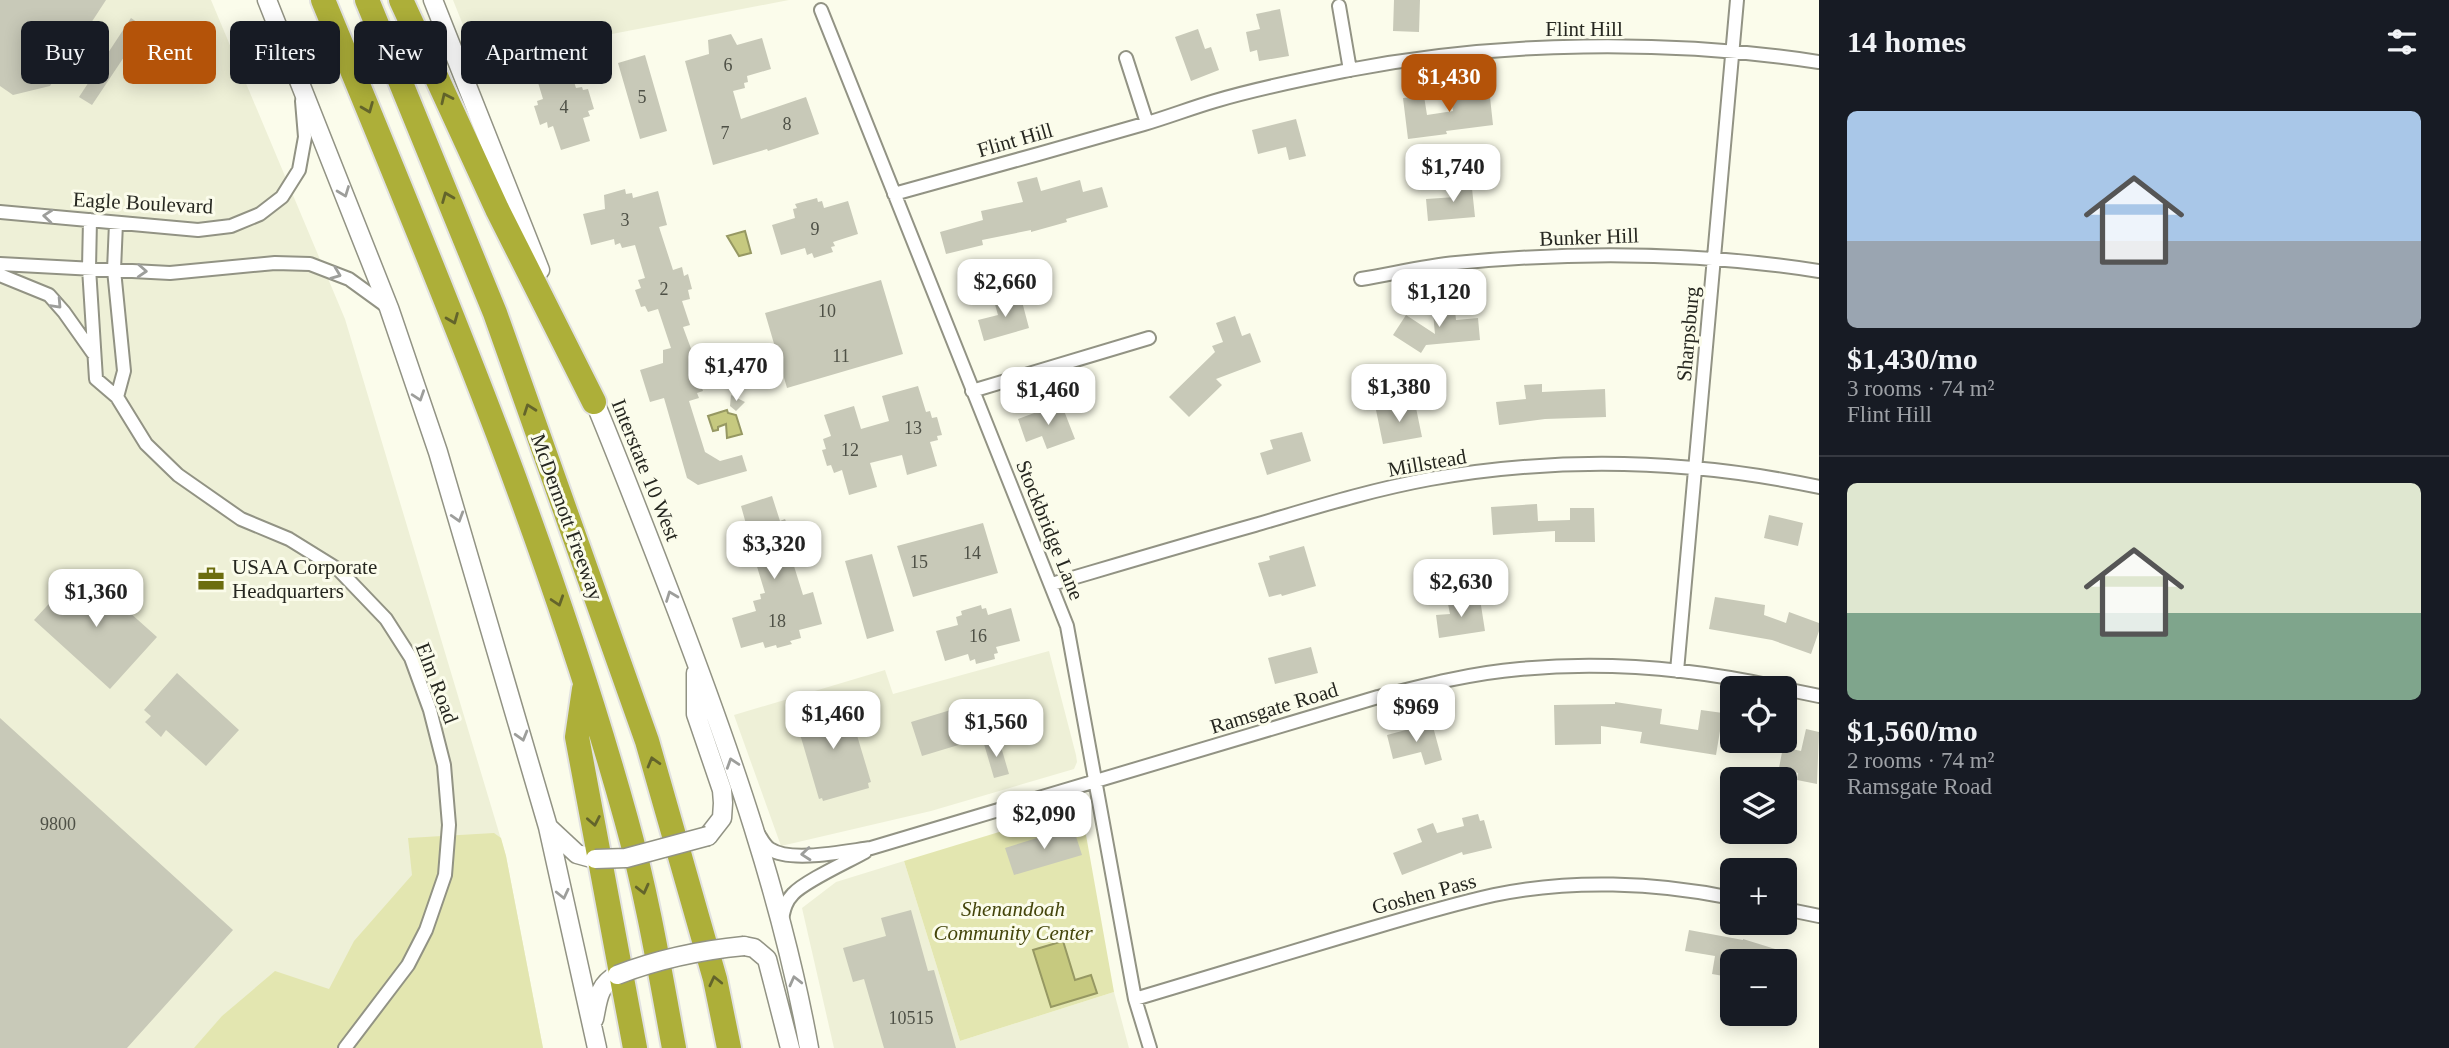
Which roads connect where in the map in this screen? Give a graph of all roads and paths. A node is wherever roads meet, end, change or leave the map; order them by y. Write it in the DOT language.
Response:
graph roads {
  1 [pos="267,0"];
  2 [pos="323,0"];
  3 [pos="367,0"];
  4 [pos="401,0"];
  5 [pos="433,0"];
  6 [pos="1737,0"];
  7 [pos="1339,6"];
  8 [pos="821,10"];
  9 [pos="276,21"];
  10 [pos="1732,53"];
  11 [pos="1126,58"];
  12 [pos="1819,62"];
  13 [pos="1350,70"];
  14 [pos="301,84"];
  15 [pos="301,84"];
  16 [pos="1147,123"];
  17 [pos="894,194"];
  18 [pos="0,212"];
  19 [pos="90,220"];
  20 [pos="116,223"];
  21 [pos="1713,259"];
  22 [pos="0,264"];
  23 [pos="89,268"];
  24 [pos="114,270"];
  25 [pos="1819,271"];
  26 [pos="0,275"];
  27 [pos="1361,279"];
  28 [pos="389,309"];
  29 [pos="1149,338"];
  30 [pos="94,356"];
  31 [pos="972,391"];
  32 [pos="117,397"];
  33 [pos="594,402"];
  34 [pos="1695,468"];
  35 [pos="1819,487"];
  36 [pos="1052,584"];
  37 [pos="695,660"];
  38 [pos="1677,671"];
  39 [pos="1720,678"];
  40 [pos="585,682"];
  41 [pos="1797,691"];
  42 [pos="1819,696"];
  43 [pos="1095,782"];
  44 [pos="548,827"];
  45 [pos="754,827"];
  46 [pos="871,848"];
  47 [pos="1720,896"];
  48 [pos="1797,911"];
  49 [pos="1819,916"];
  50 [pos="781,926"];
  51 [pos="1135,999"];
  52 [pos="593,1025"];
  53 [pos="345,1048"];
  54 [pos="597,1048"];
  55 [pos="635,1048"];
  56 [pos="674,1048"];
  57 [pos="729,1048"];
  58 [pos="790,1048"];
  59 [pos="809,1048"];
  60 [pos="1150,1048"];
  1 -- 9 [label="main road"];
  2 -- 40 [label="highway, McDermott Freeway, one-way"];
  57 -- 3 [label="highway, McDermott Freeway, one-way"];
  33 -- 4 [label="highway, one-way"];
  5 -- 33 [label="main road, Interstate 10 West"];
  6 -- 10 [label="street, Sharpsburg"];
  7 -- 13 [label="street"];
  8 -- 17 [label="street, Stockbridge Lane"];
  10 -- 12 [label="street, Flint Hill"];
  10 -- 13 [label="street, Flint Hill"];
  10 -- 21 [label="street, Sharpsburg"];
  11 -- 16 [label="street"];
  13 -- 16 [label="street, Flint Hill"];
  14 -- 20 [label="street, Eagle Boulevard"];
  15 -- 28 [label="main road, one-way"];
  16 -- 17 [label="street, Flint Hill"];
  17 -- 31 [label="street, Stockbridge Lane"];
  19 -- 18 [label="street, Eagle Boulevard, one-way"];
  19 -- 20 [label="street, Eagle Boulevard"];
  19 -- 23 [label="street"];
  20 -- 24 [label="street"];
  21 -- 25 [label="street, Bunker Hill"];
  21 -- 27 [label="street, Bunker Hill"];
  21 -- 34 [label="street, Sharpsburg"];
  22 -- 23 [label="street"];
  23 -- 24 [label="street"];
  23 -- 30 [label="street"];
  24 -- 28 [label="street, one-way"];
  24 -- 32 [label="street"];
  26 -- 30 [label="street, one-way"];
  28 -- 44 [label="main road, one-way"];
  29 -- 31 [label="street"];
  30 -- 32 [label="street, Elm Road"];
  31 -- 36 [label="street, Stockbridge Lane"];
  32 -- 53 [label="street, Elm Road"];
  37 -- 33 [label="main road, Interstate 10 West, one-way"];
  34 -- 35 [label="street, Millstead"];
  34 -- 36 [label="street, Millstead"];
  34 -- 38 [label="street, Sharpsburg"];
  36 -- 43 [label="street, Stockbridge Lane"];
  37 -- 44 [label="main road, bridge"];
  45 -- 37 [label="main road, Interstate 10 West, one-way"];
  38 -- 39 [label="street, Ramsgate Road"];
  38 -- 43 [label="street, Ramsgate Road"];
  40 -- 55 [label="highway, one-way"];
  40 -- 56 [label="highway, McDermott Freeway, one-way"];
  41 -- 42 [label="street, Ramsgate Road"];
  43 -- 46 [label="street, Ramsgate Road"];
  43 -- 51 [label="street, Stockbridge Lane"];
  44 -- 52 [label="main road, one-way"];
  46 -- 45 [label="street, Ramsgate Road, one-way"];
  45 -- 50 [label="main road, Interstate 10 West"];
  46 -- 50 [label="street, Ramsgate Road"];
  47 -- 51 [label="street, Goshen Pass"];
  48 -- 49 [label="street"];
  59 -- 50 [label="main road, Interstate 10 West, one-way"];
  51 -- 60 [label="street, Stockbridge Lane"];
  52 -- 54 [label="main road"];
  52 -- 58 [label="main road, bridge"];
}
